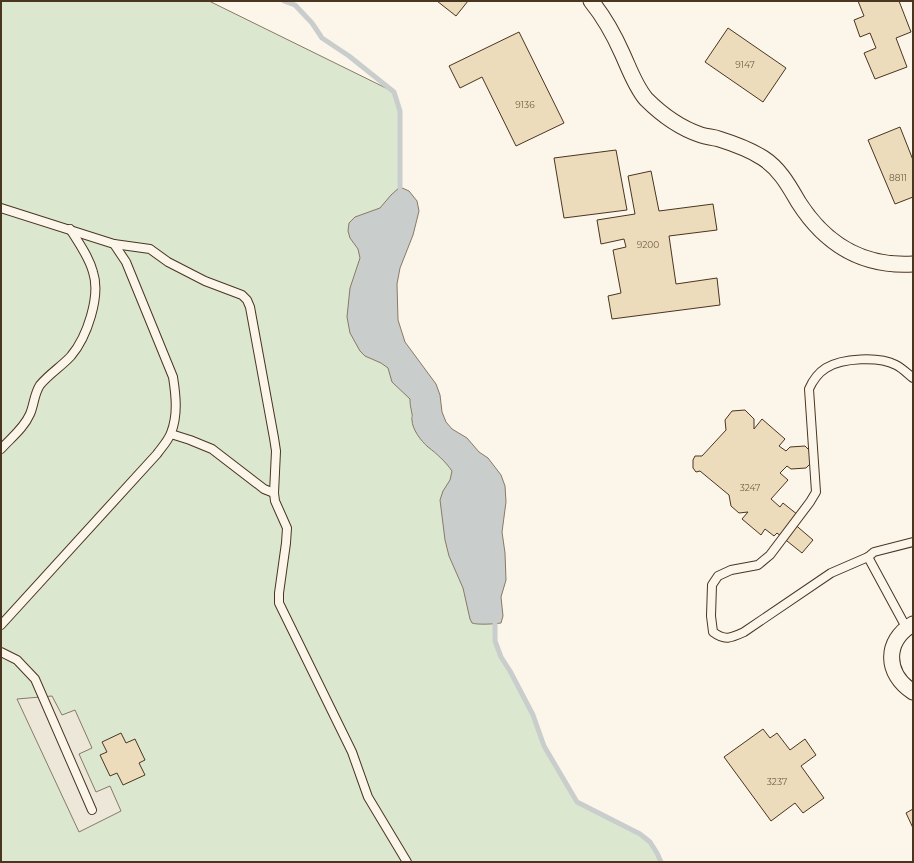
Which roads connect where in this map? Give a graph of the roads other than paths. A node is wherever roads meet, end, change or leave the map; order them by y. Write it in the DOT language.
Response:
graph roads {
  1 [pos="591,1"];
  2 [pos="1,208"];
  3 [pos="70,229"];
  4 [pos="114,244"];
  5 [pos="913,264"];
  6 [pos="913,378"];
  7 [pos="171,434"];
  8 [pos="1,449"];
  9 [pos="274,493"];
  10 [pos="913,542"];
  11 [pos="868,557"];
  12 [pos="1,625"];
  13 [pos="910,626"];
  14 [pos="1,652"];
  15 [pos="913,692"];
  16 [pos="92,810"];
  17 [pos="407,862"];
  1 -- 5 [label="street"];
  2 -- 3 [label="lane"];
  3 -- 4 [label="lane"];
  3 -- 8 [label="lane"];
  4 -- 7 [label="lane"];
  4 -- 9 [label="lane"];
  6 -- 11 [label="lane"];
  7 -- 9 [label="lane"];
  7 -- 12 [label="lane"];
  9 -- 17 [label="lane"];
  10 -- 11 [label="lane"];
  11 -- 13 [label="lane"];
  13 -- 15 [label="street"];
  14 -- 16 [label="lane"];
}
